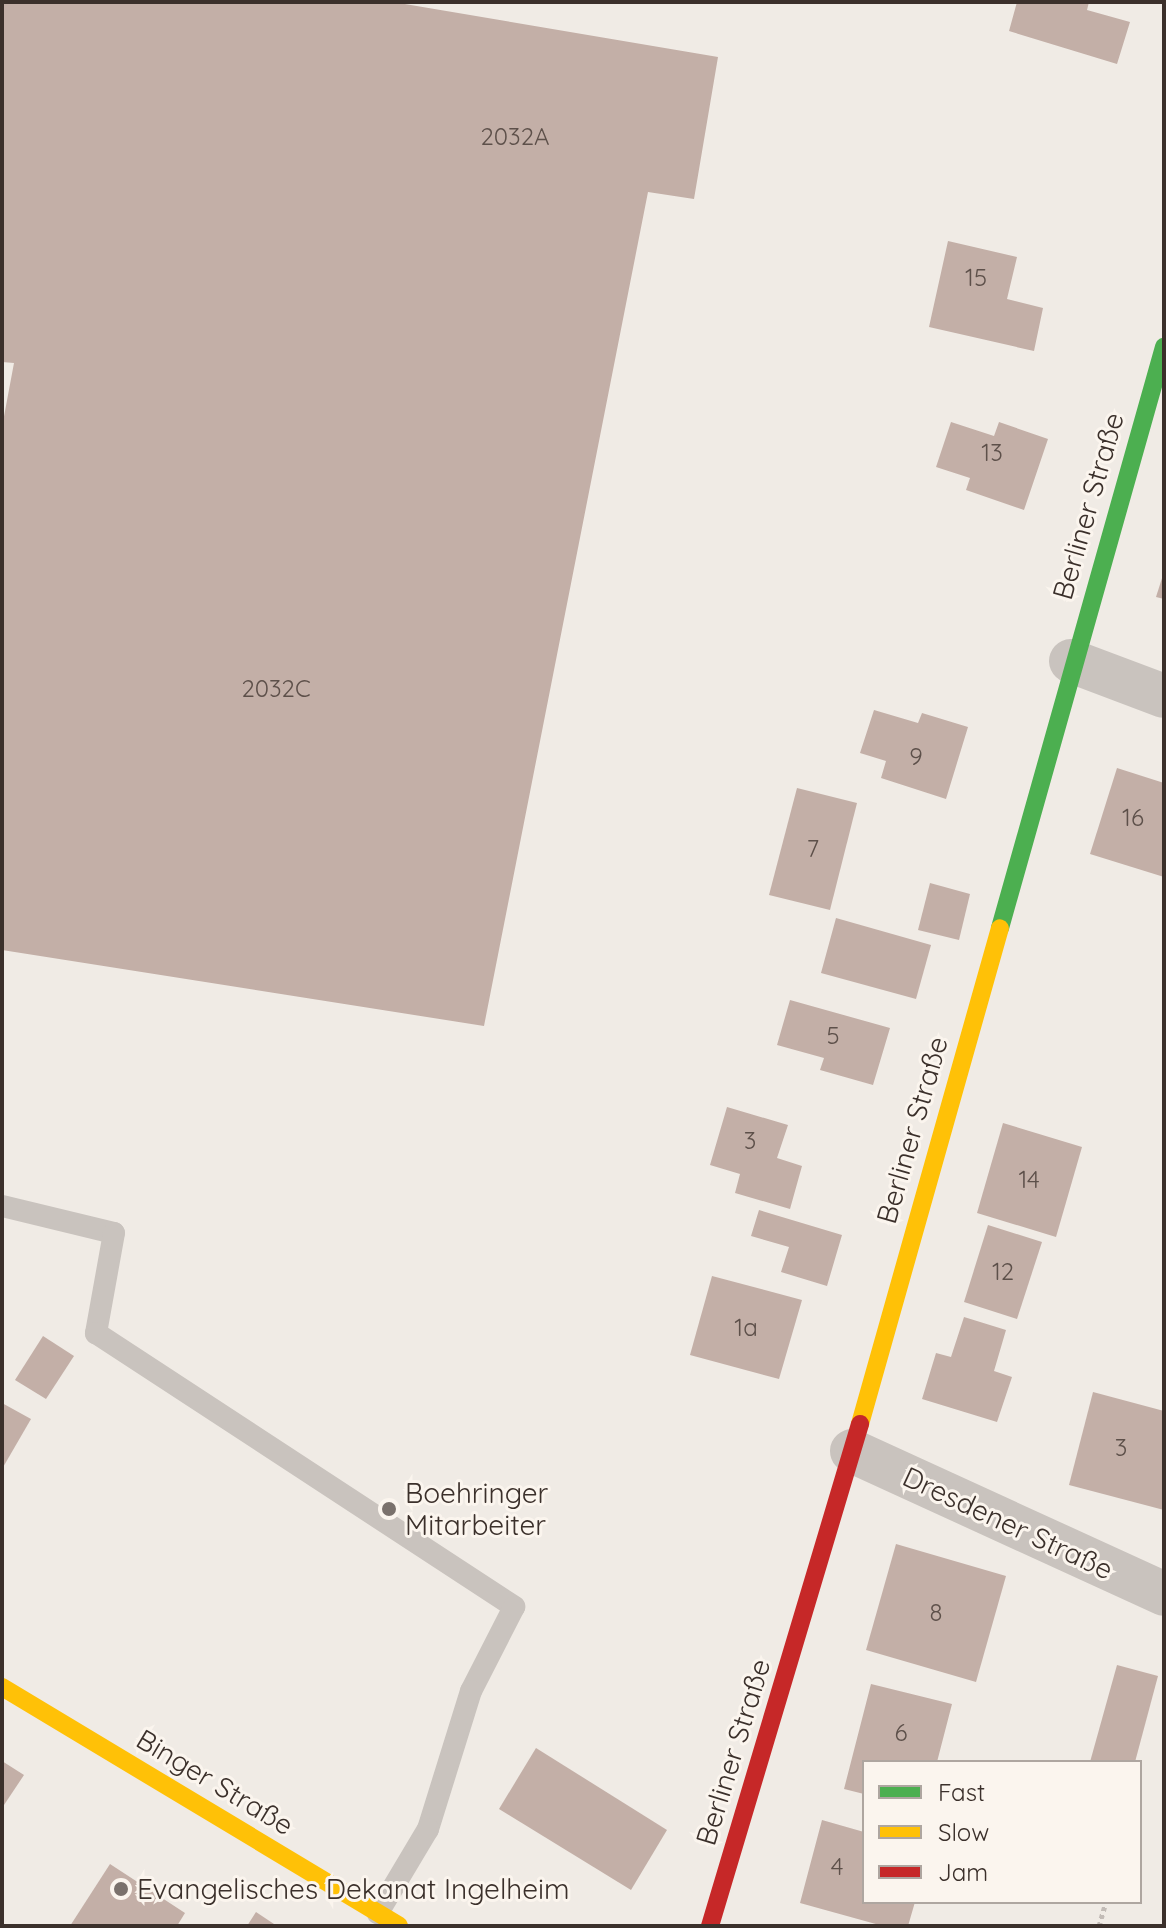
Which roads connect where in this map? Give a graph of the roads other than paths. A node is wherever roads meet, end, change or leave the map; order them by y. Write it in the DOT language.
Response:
graph roads {
  1 [pos="1164,347"];
  2 [pos="1071,661"];
  3 [pos="1164,696"];
  4 [pos="2,1206"];
  5 [pos="852,1451"];
  6 [pos="1164,1594"];
  7 [pos="2,1687"];
  8 [pos="378,1913"];
  9 [pos="399,1926"];
  10 [pos="710,1926"];
  1 -- 2 [label="street, Berliner Straße"];
  2 -- 3 [label="street"];
  2 -- 5 [label="street, Berliner Straße"];
  4 -- 8 [label="lane"];
  5 -- 6 [label="street, Dresdener Straße"];
  5 -- 10 [label="street, Berliner Straße"];
  7 -- 8 [label="street, Binger Straße"];
  8 -- 9 [label="street, Binger Straße"];
}
